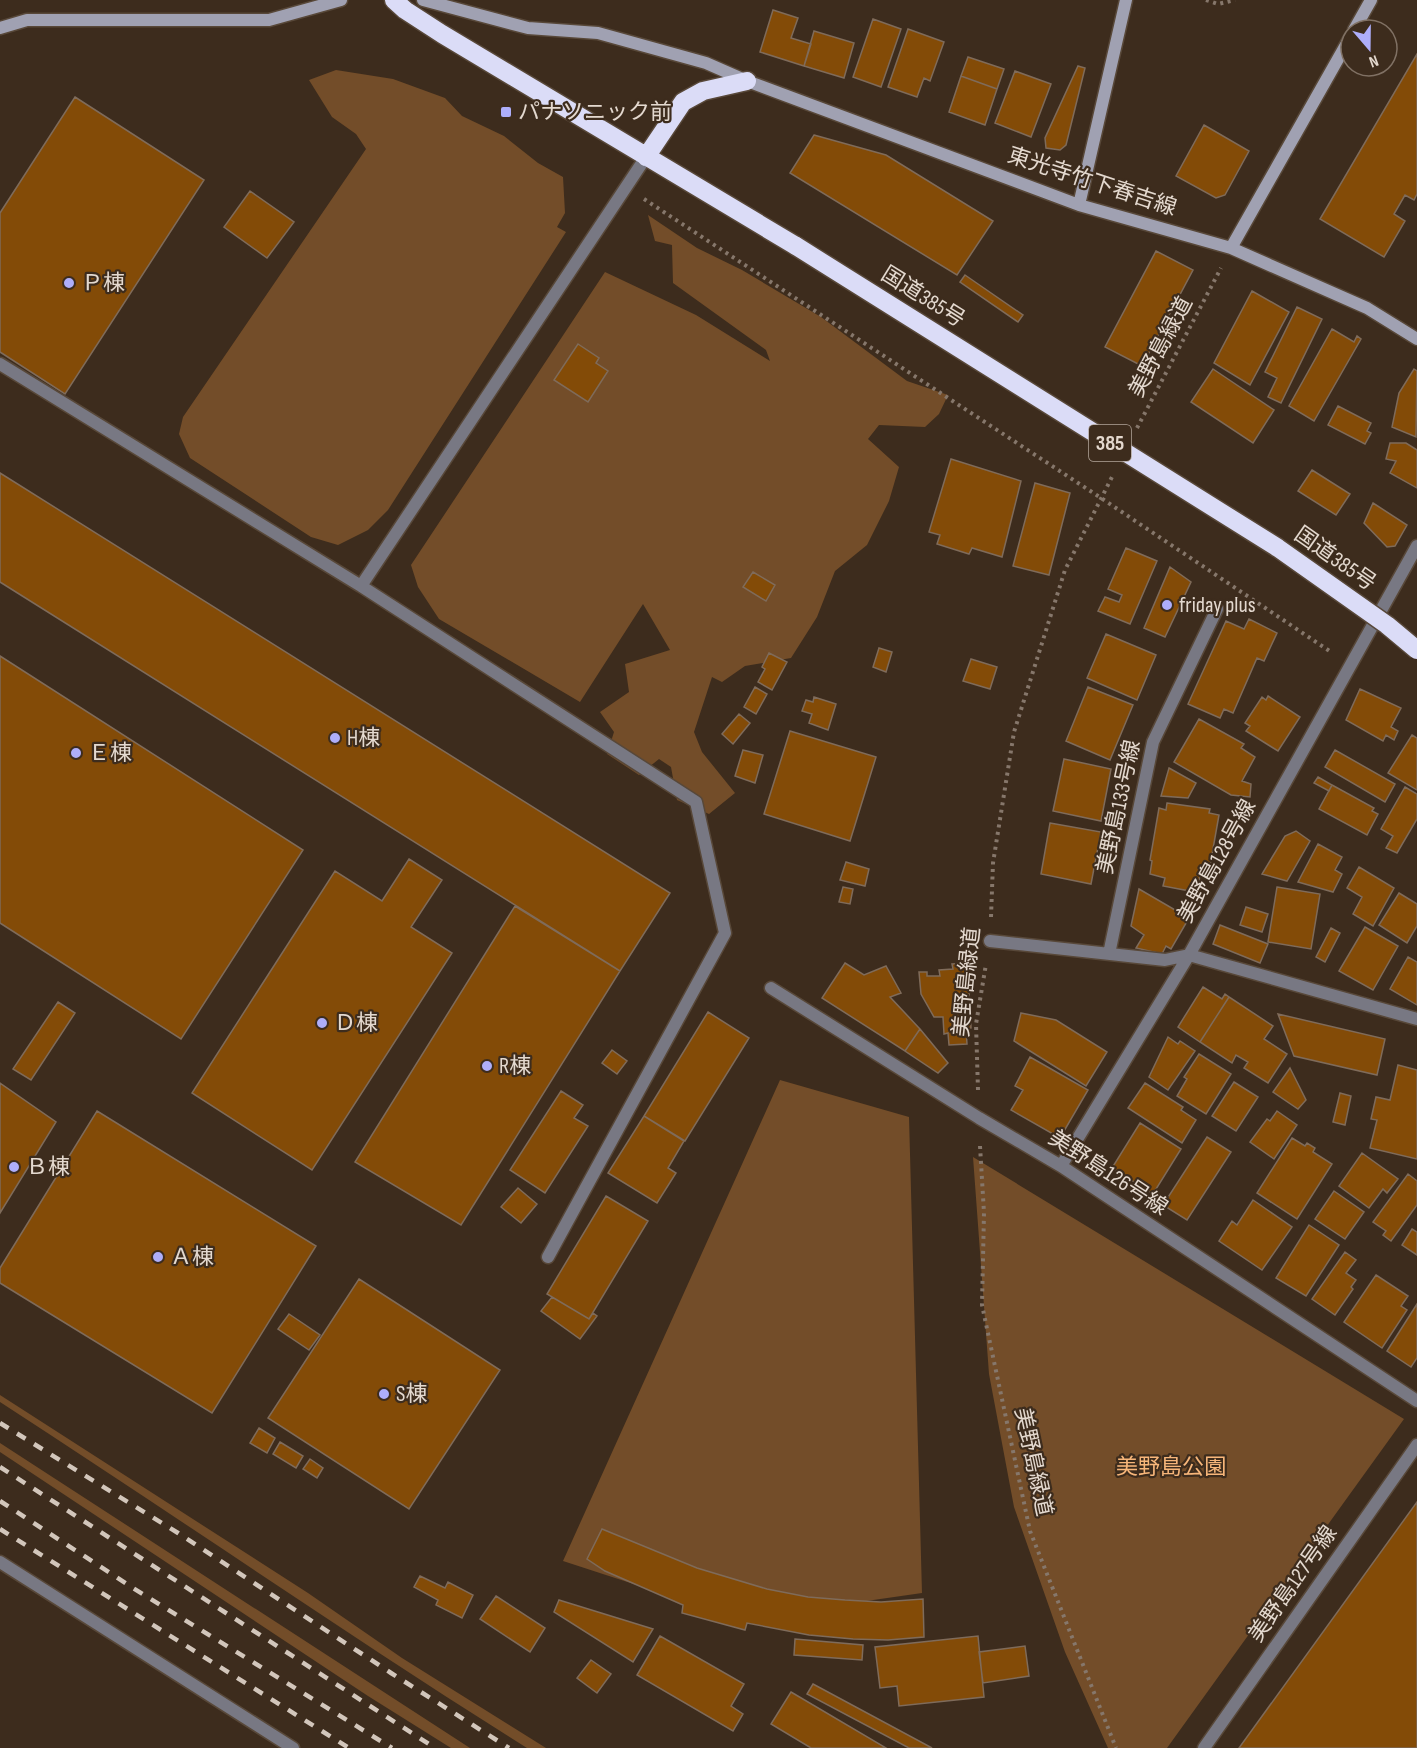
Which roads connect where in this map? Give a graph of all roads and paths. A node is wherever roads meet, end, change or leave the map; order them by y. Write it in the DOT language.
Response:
graph roads {
  1 [pos="341,0"];
  2 [pos="394,0"];
  3 [pos="423,0"];
  4 [pos="1206,0"];
  5 [pos="1235,0"];
  6 [pos="1371,0"];
  7 [pos="1125,3"];
  8 [pos="1361,18"];
  9 [pos="0,28"];
  10 [pos="1339,57"];
  11 [pos="747,81"];
  12 [pos="646,157"];
  13 [pos="626,187"];
  14 [pos="1079,205"];
  15 [pos="1231,248"];
  16 [pos="1417,339"];
  17 [pos="0,364"];
  18 [pos="1134,436"];
  19 [pos="1117,467"];
  20 [pos="1101,498"];
  21 [pos="1417,546"];
  22 [pos="361,586"];
  23 [pos="1217,609"];
  24 [pos="1417,650"];
  25 [pos="1350,665"];
  26 [pos="990,941"];
  27 [pos="1109,954"];
  28 [pos="1188,955"];
  29 [pos="771,988"];
  30 [pos="1417,1019"];
  31 [pos="979,1118"];
  32 [pos="1061,1166"];
  33 [pos="548,1257"];
  34 [pos="1417,1401"];
  35 [pos="1417,1445"];
  36 [pos="0,1562"];
  37 [pos="293,1748"];
  38 [pos="1116,1748"];
  39 [pos="1204,1748"];
  1 -- 9 [label="main road"];
  2 -- 12 [label="highway, 国道385号 / 385"];
  3 -- 11 [label="main road, 東光寺竹下春吉線"];
  4 -- 5 [label="path"];
  6 -- 8 [label="main road"];
  7 -- 14 [label="main road"];
  10 -- 15 [label="main road"];
  11 -- 12 [label="highway"];
  11 -- 14 [label="main road, 東光寺竹下春吉線"];
  12 -- 13 [label="street"];
  12 -- 24 [label="highway, 国道385号 / 385, bridge"];
  13 -- 20 [label="path"];
  13 -- 22 [label="street"];
  14 -- 15 [label="main road, 東光寺竹下春吉線"];
  15 -- 16 [label="main road, 東光寺竹下春吉線"];
  15 -- 18 [label="path, 美野島緑道"];
  17 -- 22 [label="street"];
  19 -- 20 [label="path, 美野島緑道"];
  20 -- 25 [label="path"];
  20 -- 26 [label="path, 美野島緑道"];
  21 -- 25 [label="street, 美野島128号線"];
  22 -- 33 [label="street"];
  23 -- 27 [label="street, 美野島133号線"];
  25 -- 28 [label="street, 美野島128号線"];
  26 -- 27 [label="street"];
  26 -- 31 [label="path, 美野島緑道"];
  27 -- 28 [label="street"];
  28 -- 30 [label="street"];
  28 -- 32 [label="street, 美野島128号線"];
  29 -- 31 [label="street, 美野島126号線"];
  31 -- 32 [label="street, 美野島126号線"];
  31 -- 38 [label="path, 美野島緑道"];
  32 -- 34 [label="street, 美野島126号線"];
  35 -- 39 [label="street, 美野島127号線"];
  36 -- 37 [label="street"];
}
